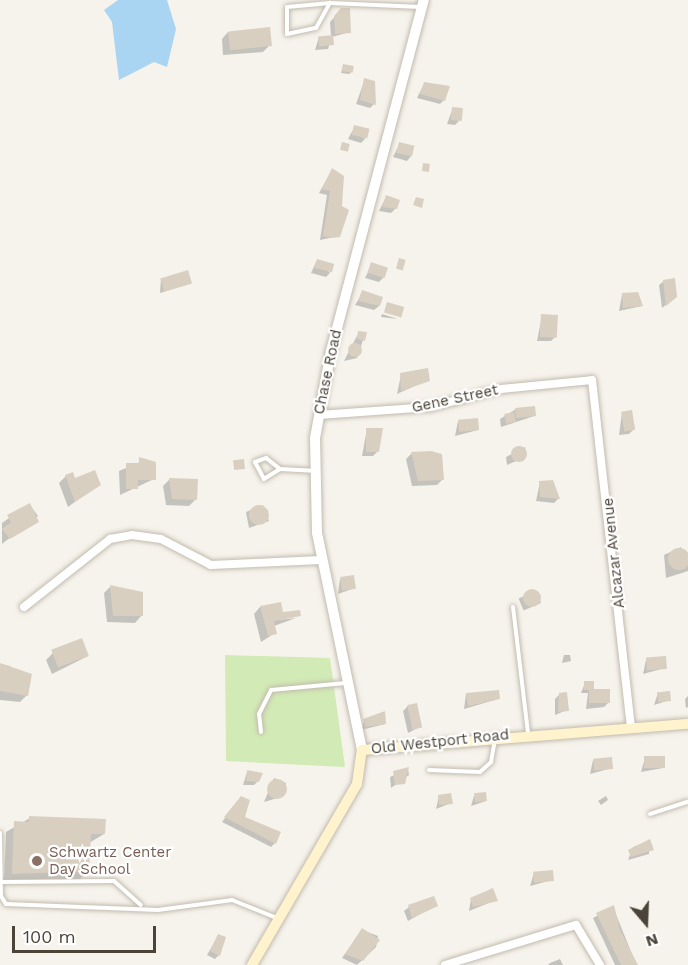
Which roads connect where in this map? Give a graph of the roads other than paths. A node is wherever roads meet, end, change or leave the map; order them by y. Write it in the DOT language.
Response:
graph roads {
  1 [pos="330,3"];
  2 [pos="423,3"];
  3 [pos="592,380"];
  4 [pos="319,414"];
  5 [pos="280,469"];
  6 [pos="313,471"];
  7 [pos="321,560"];
  8 [pos="24,607"];
  9 [pos="513,607"];
  10 [pos="346,683"];
  11 [pos="687,726"];
  12 [pos="631,727"];
  13 [pos="261,732"];
  14 [pos="528,733"];
  15 [pos="495,737"];
  16 [pos="362,750"];
  17 [pos="429,770"];
  18 [pos="688,802"];
  19 [pos="650,814"];
  20 [pos="0,833"];
  21 [pos="0,882"];
  22 [pos="0,896"];
  23 [pos="141,906"];
  24 [pos="279,919"];
  25 [pos="252,965"];
  26 [pos="445,965"];
  27 [pos="600,965"];
  1 -- 1 [label="lane"];
  1 -- 2 [label="lane"];
  2 -- 4 [label="street, Chase Road"];
  3 -- 4 [label="street, Gene Street"];
  3 -- 12 [label="street, Alcazar Avenue"];
  4 -- 6 [label="street, Chase Road"];
  5 -- 5 [label="lane"];
  5 -- 6 [label="lane"];
  6 -- 7 [label="street, Chase Road"];
  7 -- 8 [label="street"];
  7 -- 10 [label="street, Chase Road"];
  9 -- 14 [label="lane"];
  10 -- 13 [label="lane"];
  10 -- 16 [label="street, Chase Road"];
  11 -- 12 [label="main road, Old Westport Road"];
  12 -- 14 [label="main road, Old Westport Road"];
  14 -- 15 [label="main road, Old Westport Road"];
  15 -- 16 [label="main road, Old Westport Road"];
  15 -- 17 [label="lane"];
  16 -- 24 [label="main road, Old Westport Road"];
  18 -- 19 [label="lane"];
  20 -- 21 [label="lane"];
  21 -- 22 [label="lane"];
  21 -- 23 [label="lane"];
  22 -- 23 [label="lane"];
  23 -- 24 [label="lane"];
  24 -- 25 [label="main road, Old Westport Road"];
  26 -- 27 [label="street"];
}
